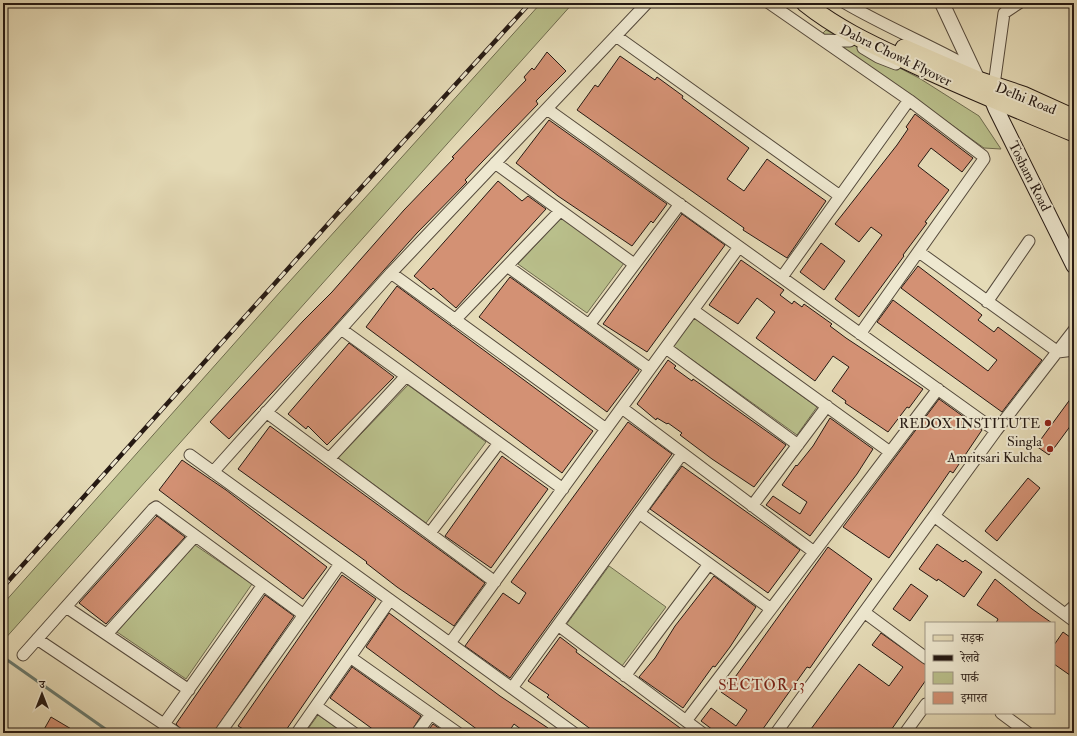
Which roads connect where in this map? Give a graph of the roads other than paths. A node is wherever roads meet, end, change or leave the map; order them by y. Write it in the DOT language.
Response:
graph roads {
  1 [pos="647,3"];
  2 [pos="769,3"];
  3 [pos="794,3"];
  4 [pos="805,3"];
  5 [pos="820,3"];
  6 [pos="845,3"];
  7 [pos="942,3"];
  8 [pos="1019,3"];
  9 [pos="616,36"];
  10 [pos="823,40"];
  11 [pos="850,41"];
  12 [pos="933,67"];
  13 [pos="975,74"];
  14 [pos="994,98"];
  15 [pos="909,100"];
  16 [pos="547,108"];
  17 [pos="1074,118"];
  18 [pos="1074,133"];
  19 [pos="495,163"];
  20 [pos="840,196"];
  21 [pos="680,204"];
  22 [pos="560,211"];
  23 [pos="1029,241"];
  24 [pos="739,247"];
  25 [pos="919,252"];
  26 [pos="634,264"];
  27 [pos="507,266"];
  28 [pos="1074,266"];
  29 [pos="391,273"];
  30 [pos="782,277"];
  31 [pos="987,302"];
  32 [pos="693,310"];
  33 [pos="455,320"];
  34 [pos="589,325"];
  35 [pos="341,329"];
  36 [pos="1074,330"];
  37 [pos="860,334"];
  38 [pos="666,348"];
  39 [pos="1074,350"];
  40 [pos="1058,352"];
  41 [pos="650,369"];
  42 [pos="406,376"];
  43 [pos="938,389"];
  44 [pos="827,406"];
  45 [pos="622,408"];
  46 [pos="266,412"];
  47 [pos="606,430"];
  48 [pos="996,431"];
  49 [pos="499,443"];
  50 [pos="798,445"];
  51 [pos="890,452"];
  52 [pos="682,454"];
  53 [pos="190,455"];
  54 [pos="329,459"];
  55 [pos="213,472"];
  56 [pos="563,489"];
  57 [pos="752,506"];
  58 [pos="639,513"];
  59 [pos="934,516"];
  60 [pos="430,533"];
  61 [pos="195,536"];
  62 [pos="814,552"];
  63 [pos="340,564"];
  64 [pos="709,564"];
  65 [pos="495,582"];
  66 [pos="263,585"];
  67 [pos="390,600"];
  68 [pos="1074,606"];
  69 [pos="66,607"];
  70 [pos="771,609"];
  71 [pos="864,612"];
  72 [pos="304,615"];
  73 [pos="1070,618"];
  74 [pos="558,625"];
  75 [pos="107,634"];
  76 [pos="37,639"];
  77 [pos="450,643"];
  78 [pos="23,655"];
  79 [pos="350,657"];
  80 [pos="925,657"];
  81 [pos="626,676"];
  82 [pos="512,688"];
  83 [pos="189,690"];
  84 [pos="925,705"];
  85 [pos="316,706"];
  86 [pos="431,714"];
  87 [pos="1002,714"];
  88 [pos="686,721"];
  89 [pos="164,724"];
  90 [pos="223,732"];
  91 [pos="177,733"];
  92 [pos="297,733"];
  93 [pos="354,733"];
  94 [pos="417,733"];
  95 [pos="458,733"];
  96 [pos="574,733"];
  97 [pos="702,733"];
  98 [pos="776,733"];
  99 [pos="905,733"];
  100 [pos="1028,733"];
  1 -- 9 [label="street"];
  2 -- 10 [label="street"];
  3 -- 11 [label="street"];
  4 -- 12 [label="main road, Dabra Chowk Flyover"];
  5 -- 12 [label="main road, Dabra Chowk Flyover"];
  6 -- 13 [label="street"];
  7 -- 13 [label="street"];
  8 -- 14 [label="street"];
  9 -- 16 [label="street"];
  9 -- 20 [label="street"];
  10 -- 11 [label="street"];
  10 -- 15 [label="street"];
  11 -- 14 [label="street"];
  12 -- 13 [label="main road, Dabra Chowk Flyover"];
  12 -- 14 [label="main road, Dabra Chowk Flyover"];
  13 -- 14 [label="main road, Delhi Road"];
  14 -- 17 [label="main road, Delhi Road"];
  14 -- 18 [label="main road, Delhi Road"];
  14 -- 28 [label="main road, Tosham Road"];
  15 -- 20 [label="street"];
  15 -- 25 [label="street"];
  16 -- 19 [label="street"];
  16 -- 21 [label="street"];
  19 -- 22 [label="street"];
  19 -- 29 [label="street"];
  20 -- 30 [label="street"];
  21 -- 24 [label="street"];
  21 -- 26 [label="street"];
  22 -- 26 [label="street"];
  22 -- 27 [label="street"];
  23 -- 31 [label="street"];
  24 -- 30 [label="street"];
  24 -- 32 [label="street"];
  25 -- 31 [label="street"];
  25 -- 37 [label="street"];
  26 -- 34 [label="street"];
  27 -- 33 [label="street"];
  27 -- 34 [label="street"];
  29 -- 33 [label="street"];
  29 -- 35 [label="street"];
  30 -- 37 [label="street"];
  31 -- 40 [label="street"];
  32 -- 38 [label="street"];
  32 -- 44 [label="street"];
  33 -- 47 [label="street"];
  34 -- 41 [label="street"];
  35 -- 42 [label="street"];
  35 -- 46 [label="street"];
  36 -- 40 [label="street"];
  37 -- 43 [label="street"];
  38 -- 41 [label="street"];
  38 -- 50 [label="street"];
  39 -- 40 [label="street"];
  40 -- 48 [label="street"];
  41 -- 45 [label="street"];
  42 -- 49 [label="street"];
  42 -- 54 [label="street"];
  43 -- 48 [label="street"];
  43 -- 51 [label="street"];
  44 -- 50 [label="street"];
  44 -- 51 [label="street"];
  45 -- 47 [label="street"];
  45 -- 52 [label="street"];
  46 -- 54 [label="street"];
  46 -- 55 [label="street"];
  47 -- 56 [label="street"];
  48 -- 59 [label="street"];
  49 -- 56 [label="street"];
  49 -- 60 [label="street"];
  50 -- 57 [label="street"];
  51 -- 62 [label="street"];
  52 -- 57 [label="street"];
  52 -- 58 [label="street"];
  53 -- 55 [label="street"];
  54 -- 60 [label="street"];
  55 -- 63 [label="street"];
  56 -- 65 [label="street"];
  57 -- 62 [label="street"];
  58 -- 64 [label="street"];
  58 -- 74 [label="street"];
  59 -- 71 [label="street"];
  59 -- 73 [label="street"];
  60 -- 65 [label="street"];
  61 -- 66 [label="street"];
  61 -- 69 [label="street"];
  61 -- 75 [label="street"];
  62 -- 70 [label="street"];
  63 -- 67 [label="street"];
  63 -- 72 [label="street"];
  64 -- 70 [label="street"];
  64 -- 81 [label="street"];
  65 -- 77 [label="street"];
  66 -- 72 [label="street"];
  66 -- 83 [label="street"];
  67 -- 77 [label="street"];
  67 -- 79 [label="street"];
  68 -- 73 [label="street"];
  69 -- 75 [label="street"];
  69 -- 76 [label="street"];
  70 -- 88 [label="street"];
  71 -- 80 [label="street"];
  71 -- 98 [label="street"];
  72 -- 90 [label="street"];
  74 -- 81 [label="street"];
  74 -- 82 [label="street"];
  75 -- 83 [label="street"];
  76 -- 78 [label="street"];
  76 -- 89 [label="street"];
  77 -- 82 [label="street"];
  79 -- 85 [label="street"];
  79 -- 86 [label="street"];
  81 -- 88 [label="street"];
  82 -- 96 [label="street"];
  83 -- 89 [label="street"];
  84 -- 99 [label="street"];
  85 -- 92 [label="street"];
  85 -- 93 [label="street"];
  86 -- 94 [label="street"];
  86 -- 95 [label="street"];
  87 -- 100 [label="street"];
  88 -- 97 [label="street"];
  89 -- 91 [label="street"];
}
